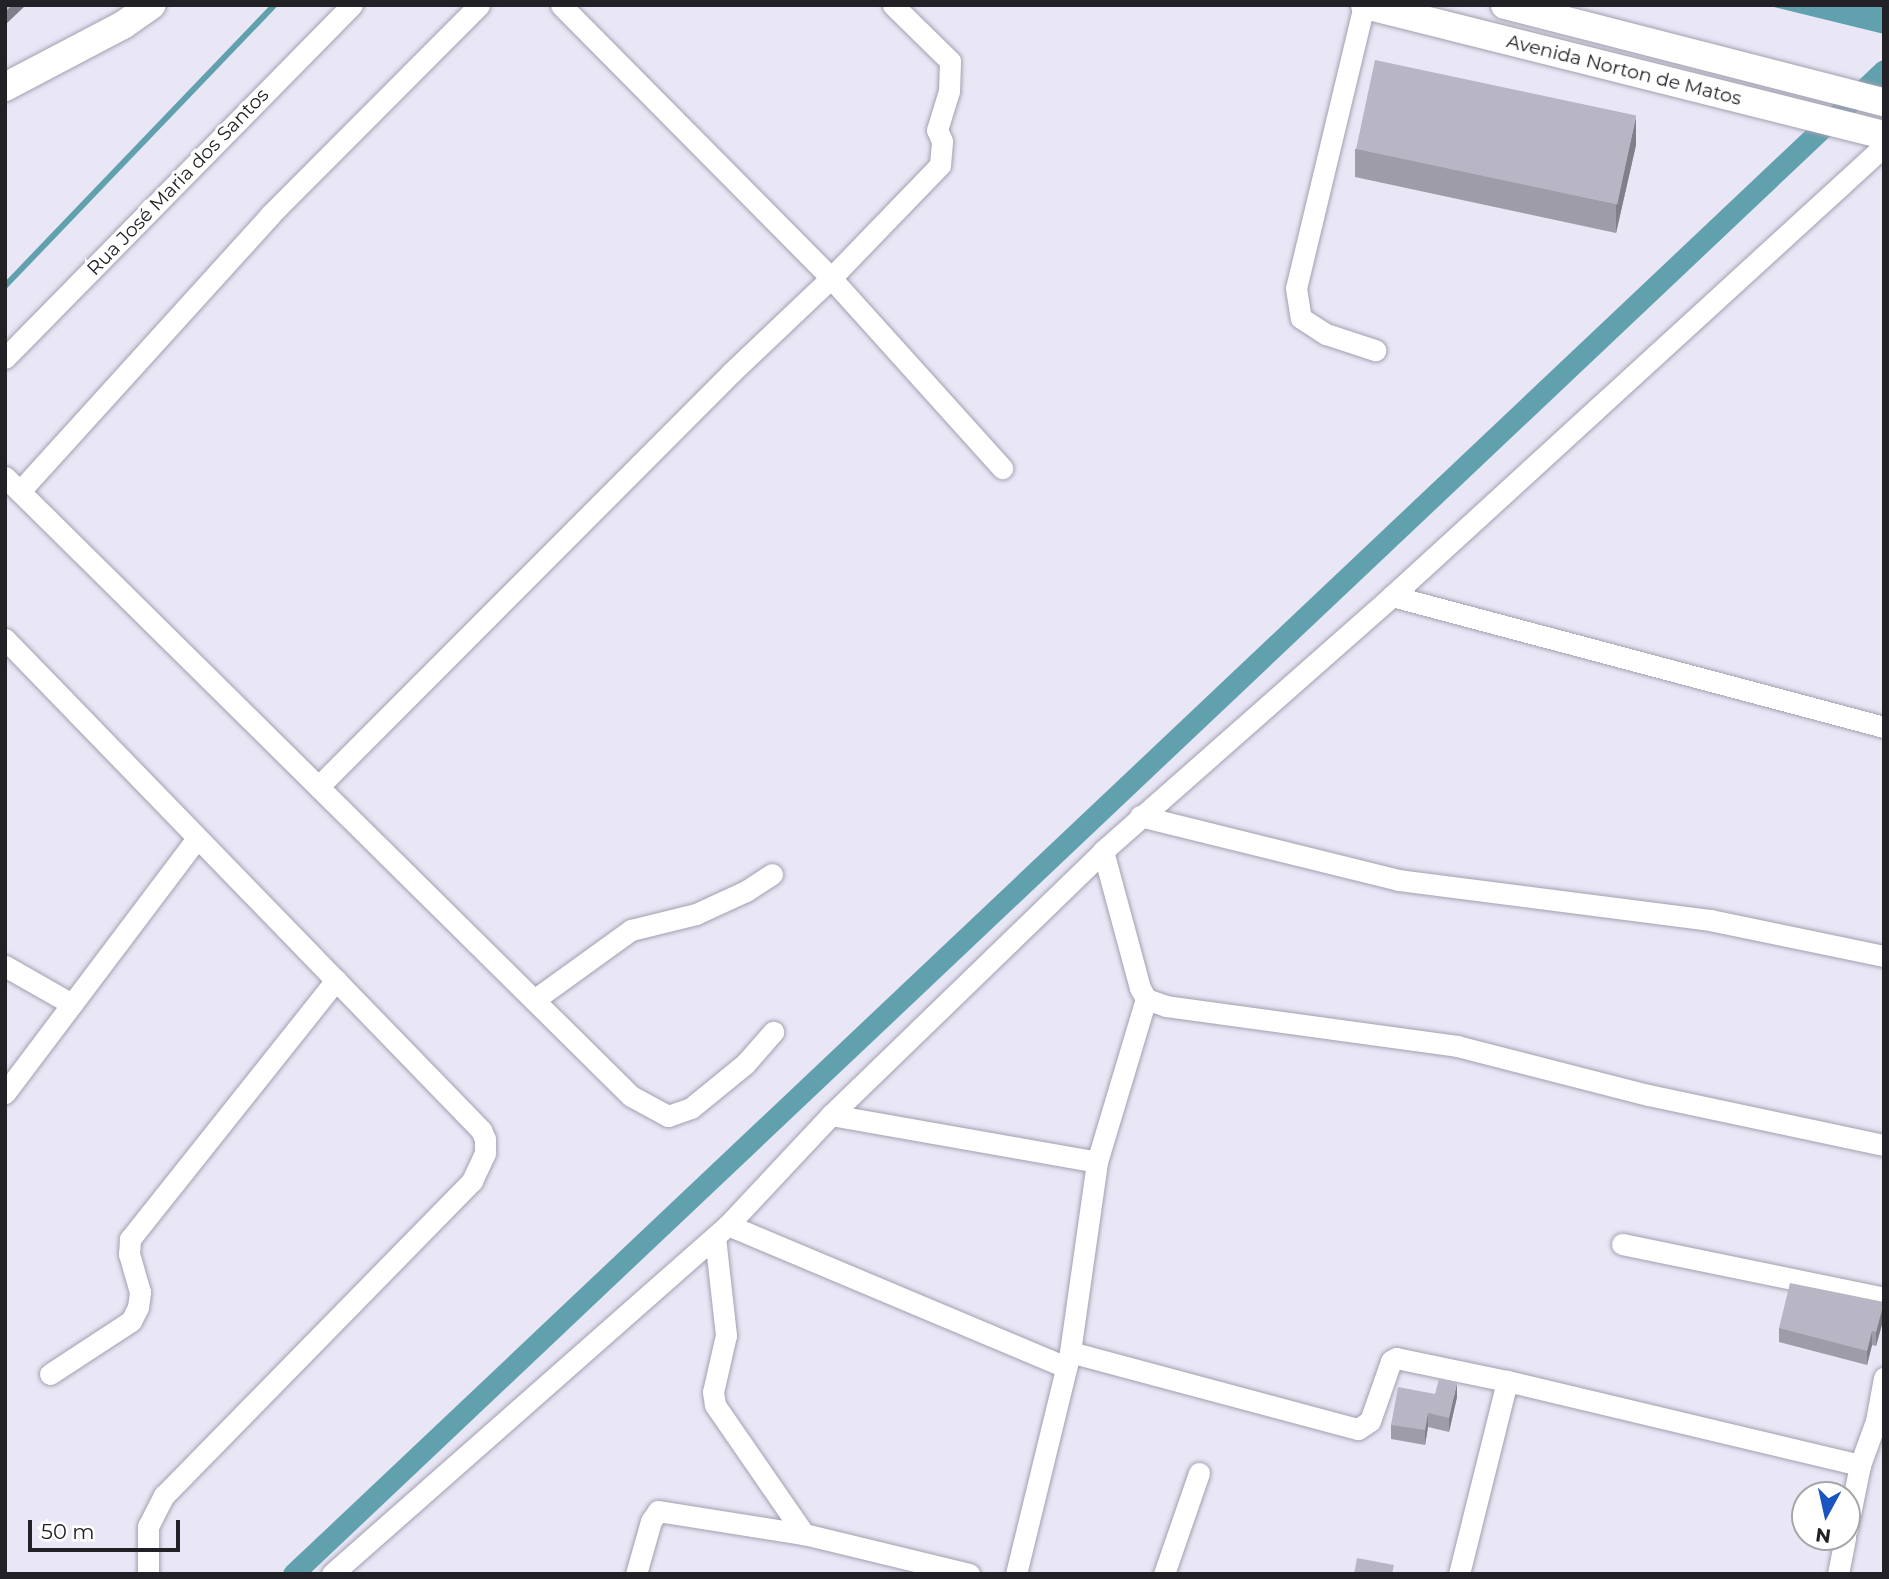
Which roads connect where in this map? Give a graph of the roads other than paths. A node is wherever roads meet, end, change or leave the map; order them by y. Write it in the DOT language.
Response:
graph roads {
  1 [pos="152,5"];
  2 [pos="352,5"];
  3 [pos="479,5"];
  4 [pos="561,5"];
  5 [pos="893,5"];
  6 [pos="1365,5"];
  7 [pos="1505,5"];
  8 [pos="5,87"];
  9 [pos="1884,103"];
  10 [pos="1879,138"];
  11 [pos="831,278"];
  12 [pos="1376,350"];
  13 [pos="5,358"];
  14 [pos="1002,468"];
  15 [pos="13,483"];
  16 [pos="1392,596"];
  17 [pos="5,639"];
  18 [pos="1884,727"];
  19 [pos="319,786"];
  20 [pos="1140,816"];
  21 [pos="197,838"];
  22 [pos="1103,851"];
  23 [pos="772,874"];
  24 [pos="1884,956"];
  25 [pos="5,965"];
  26 [pos="336,980"];
  27 [pos="1146,999"];
  28 [pos="534,1000"];
  29 [pos="72,1004"];
  30 [pos="773,1032"];
  31 [pos="5,1093"];
  32 [pos="831,1115"];
  33 [pos="1884,1145"];
  34 [pos="1097,1161"];
  35 [pos="721,1231"];
  36 [pos="1622,1244"];
  37 [pos="1884,1298"];
  38 [pos="1068,1359"];
  39 [pos="50,1374"];
  40 [pos="1884,1378"];
  41 [pos="1507,1381"];
  42 [pos="1880,1422"];
  43 [pos="1860,1465"];
  44 [pos="1199,1474"];
  45 [pos="1857,1481"];
  46 [pos="804,1534"];
  47 [pos="1843,1551"];
  48 [pos="148,1574"];
  49 [pos="331,1574"];
  50 [pos="636,1574"];
  51 [pos="969,1574"];
  52 [pos="1016,1574"];
  53 [pos="1164,1574"];
  54 [pos="1459,1574"];
  55 [pos="1838,1574"];
  1 -- 8 [label="main road"];
  2 -- 13 [label="street, Rua José Maria dos Santos"];
  3 -- 15 [label="street"];
  4 -- 11 [label="street"];
  5 -- 11 [label="street"];
  6 -- 10 [label="main road, Avenida Norton de Matos"];
  6 -- 12 [label="street"];
  7 -- 9 [label="main road, Avenida Norton de Matos"];
  10 -- 16 [label="street"];
  11 -- 14 [label="street"];
  11 -- 19 [label="street"];
  15 -- 19 [label="street"];
  16 -- 18 [label="street"];
  16 -- 20 [label="street"];
  17 -- 21 [label="street"];
  19 -- 28 [label="street"];
  20 -- 22 [label="street"];
  20 -- 24 [label="street"];
  21 -- 26 [label="street"];
  21 -- 29 [label="street"];
  22 -- 27 [label="street"];
  22 -- 32 [label="street"];
  23 -- 28 [label="street"];
  25 -- 29 [label="street"];
  26 -- 39 [label="street"];
  26 -- 48 [label="street"];
  27 -- 33 [label="street"];
  27 -- 34 [label="street"];
  28 -- 30 [label="street"];
  29 -- 31 [label="street"];
  32 -- 34 [label="street"];
  32 -- 35 [label="street"];
  34 -- 38 [label="street"];
  35 -- 38 [label="street"];
  35 -- 46 [label="street"];
  35 -- 49 [label="street"];
  36 -- 37 [label="street"];
  38 -- 41 [label="street"];
  38 -- 52 [label="street"];
  40 -- 42 [label="street"];
  41 -- 43 [label="street"];
  41 -- 54 [label="street"];
  42 -- 43 [label="street"];
  43 -- 45 [label="street"];
  44 -- 53 [label="street"];
  46 -- 50 [label="street"];
  46 -- 51 [label="street"];
  47 -- 55 [label="street"];
}
